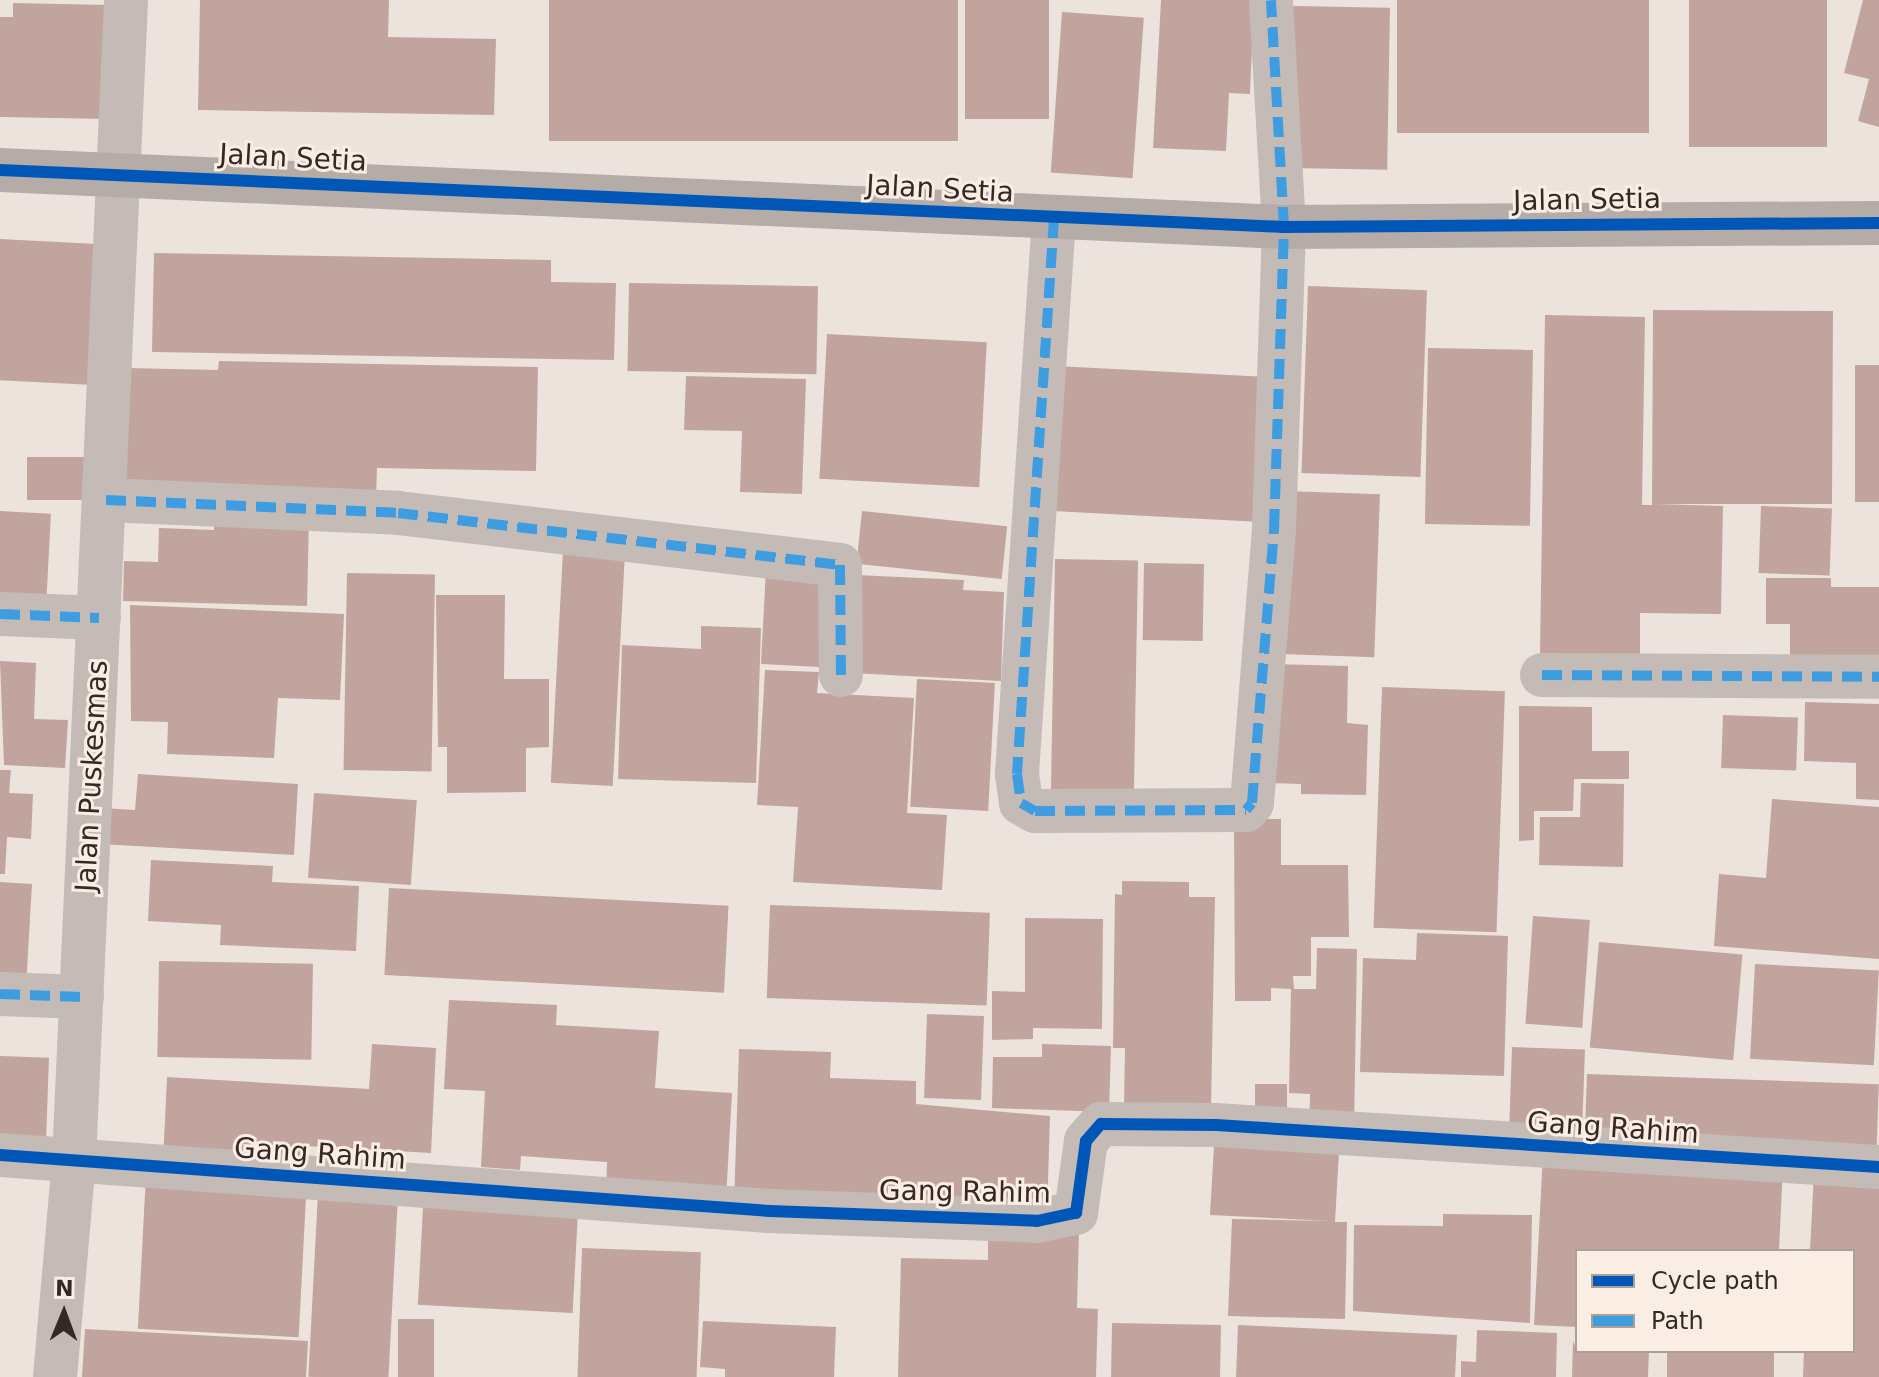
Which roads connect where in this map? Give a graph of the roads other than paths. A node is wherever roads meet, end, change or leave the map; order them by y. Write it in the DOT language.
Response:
graph roads {
  1 [pos="126,0"];
  2 [pos="1271,0"];
  3 [pos="0,170"];
  4 [pos="117,174"];
  5 [pos="1054,218"];
  6 [pos="1879,223"];
  7 [pos="1284,227"];
  8 [pos="106,500"];
  9 [pos="0,614"];
  10 [pos="99,618"];
  11 [pos="841,675"];
  12 [pos="1542,675"];
  13 [pos="1879,677"];
  14 [pos="0,994"];
  15 [pos="82,997"];
  16 [pos="0,1155"];
  17 [pos="74,1160"];
  18 [pos="1879,1167"];
  19 [pos="55,1377"];
  1 -- 4 [label="street, Jalan Puskesmas"];
  2 -- 7 [label="street"];
  3 -- 4 [label="street, Jalan Setia"];
  4 -- 5 [label="street, Jalan Setia"];
  4 -- 8 [label="street, Jalan Puskesmas"];
  5 -- 7 [label="street, Jalan Setia"];
  5 -- 7 [label="street"];
  6 -- 7 [label="street, Jalan Setia"];
  8 -- 10 [label="street, Jalan Puskesmas"];
  8 -- 11 [label="street"];
  9 -- 10 [label="street"];
  10 -- 15 [label="street, Jalan Puskesmas"];
  12 -- 13 [label="street"];
  14 -- 15 [label="street"];
  15 -- 17 [label="street, Jalan Puskesmas"];
  16 -- 17 [label="street"];
  17 -- 18 [label="street, Gang Rahim"];
  17 -- 19 [label="street, Jalan Puskesmas"];
}
